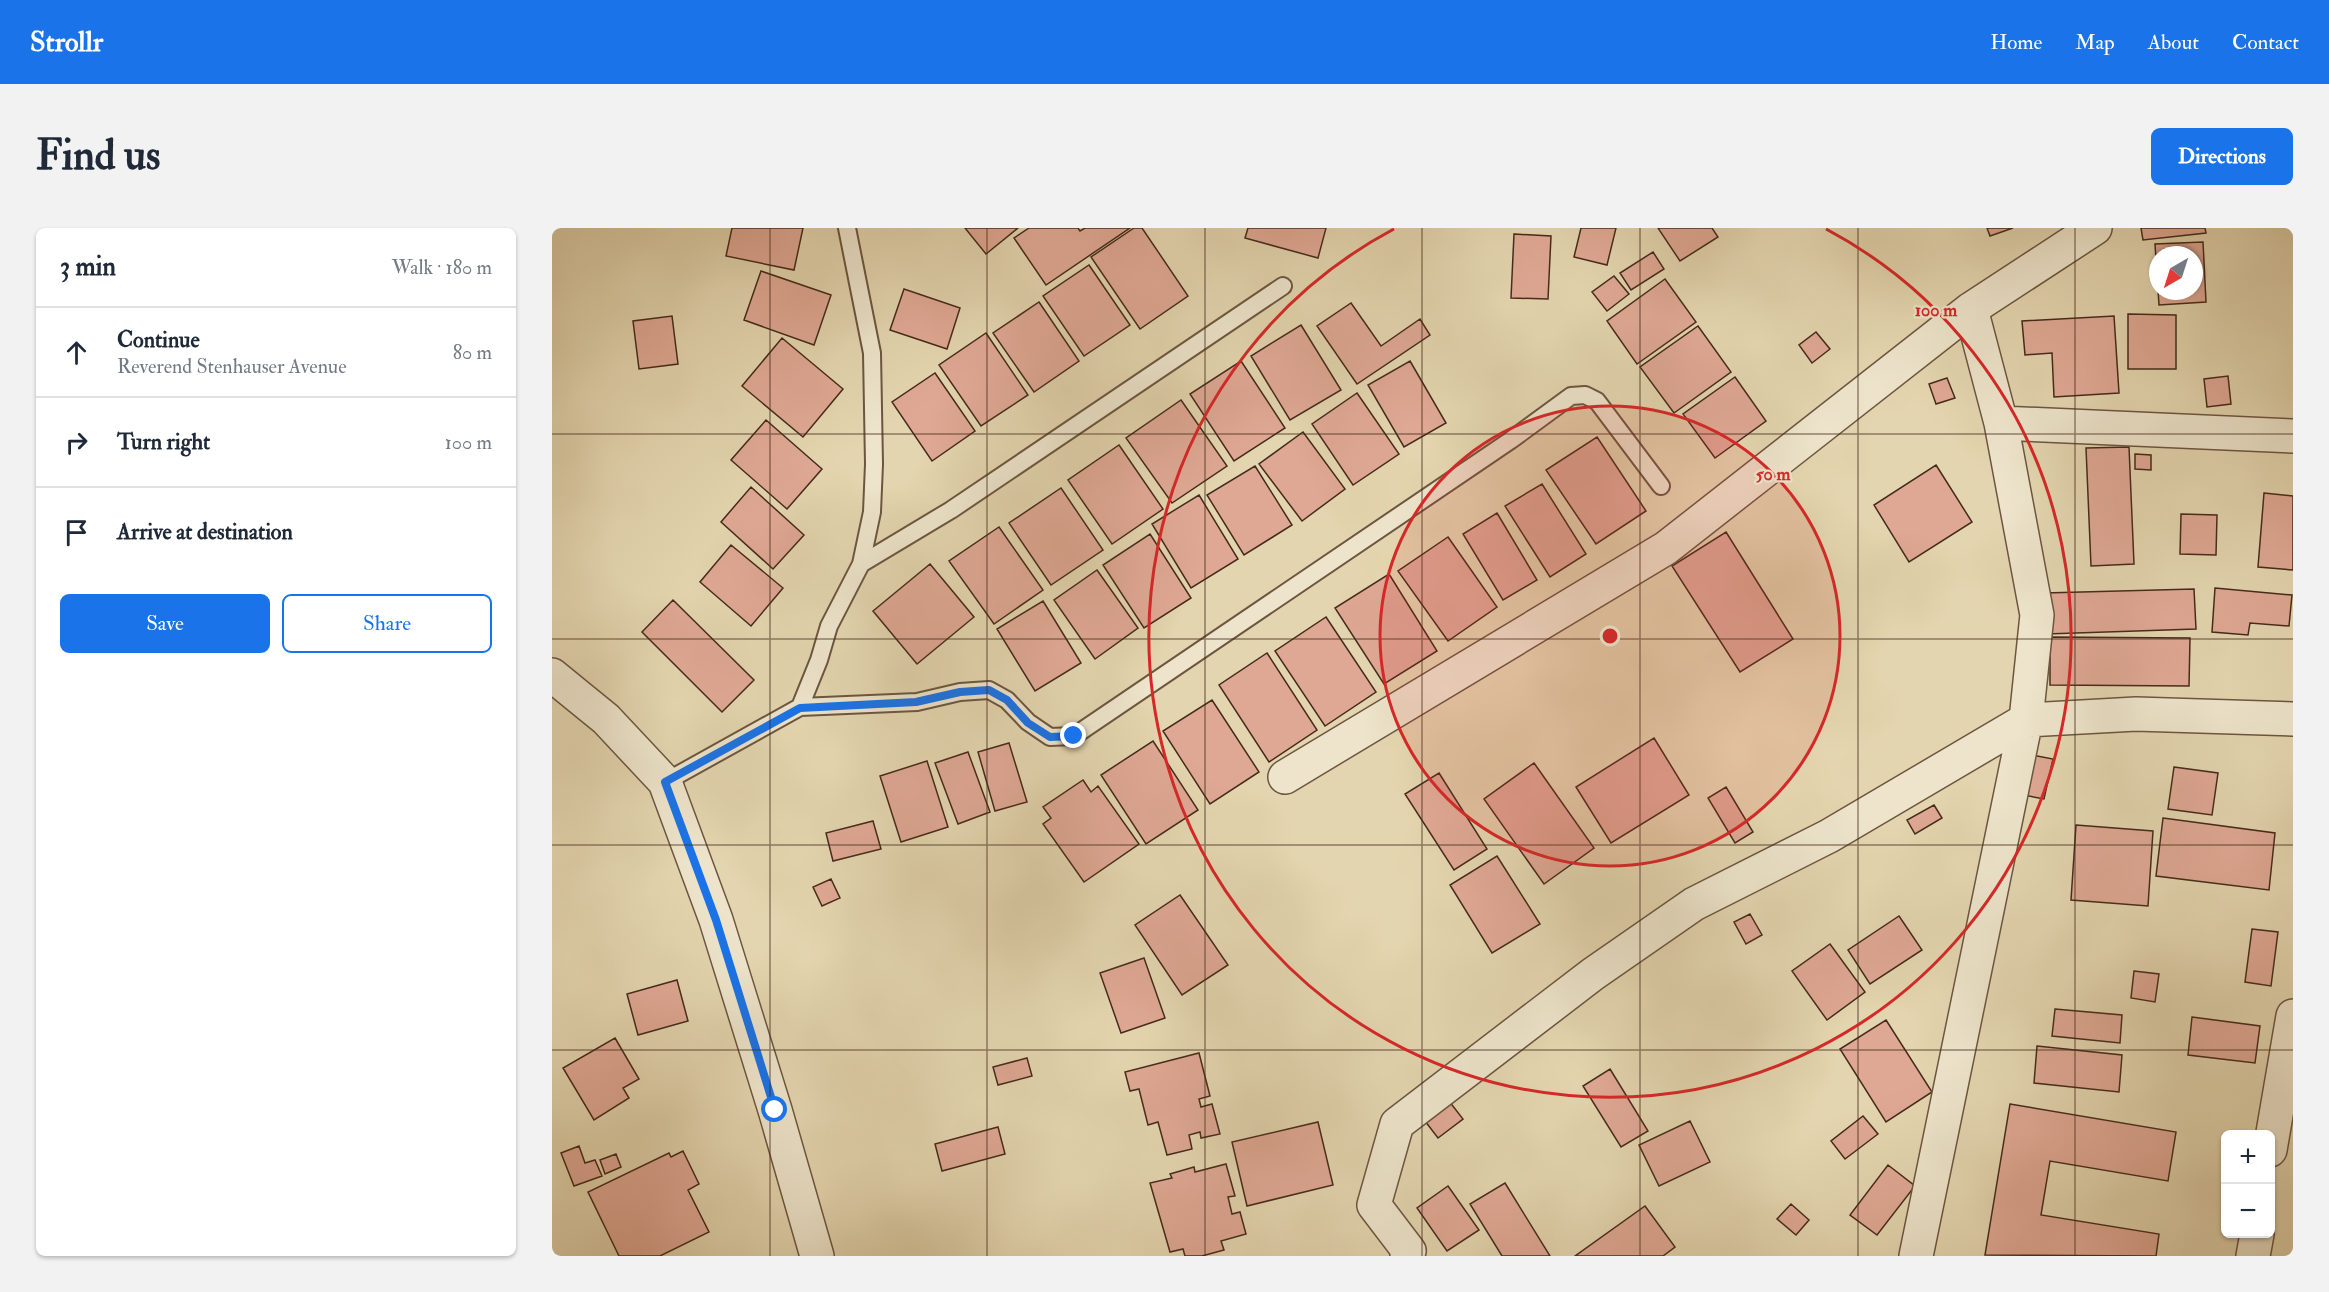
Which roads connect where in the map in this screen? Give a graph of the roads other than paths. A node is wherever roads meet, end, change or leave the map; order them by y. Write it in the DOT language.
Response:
graph roads {
  1 [pos="847,228"];
  2 [pos="2095,228"];
  3 [pos="1283,286"];
  4 [pos="1971,309"];
  5 [pos="2001,423"];
  6 [pos="2293,436"];
  7 [pos="1660,486"];
  8 [pos="861,564"];
  9 [pos="558,690"];
  10 [pos="800,708"];
  11 [pos="2293,719"];
  12 [pos="2026,720"];
  13 [pos="1285,777"];
  14 [pos="665,782"];
  15 [pos="2293,1016"];
  16 [pos="2274,1130"];
  17 [pos="2256,1238"];
  18 [pos="1410,1254"];
  19 [pos="817,1256"];
  20 [pos="1916,1256"];
  21 [pos="2253,1256"];
  1 -- 8 [label="lane"];
  2 -- 4 [label="street"];
  3 -- 8 [label="lane"];
  4 -- 5 [label="street"];
  4 -- 13 [label="street"];
  5 -- 6 [label="street"];
  5 -- 12 [label="street"];
  7 -- 10 [label="lane"];
  8 -- 10 [label="lane"];
  9 -- 14 [label="street"];
  10 -- 14 [label="lane"];
  11 -- 12 [label="street"];
  12 -- 18 [label="street"];
  12 -- 20 [label="street"];
  14 -- 19 [label="street"];
  15 -- 16 [label="street"];
  17 -- 21 [label="street"];
}
